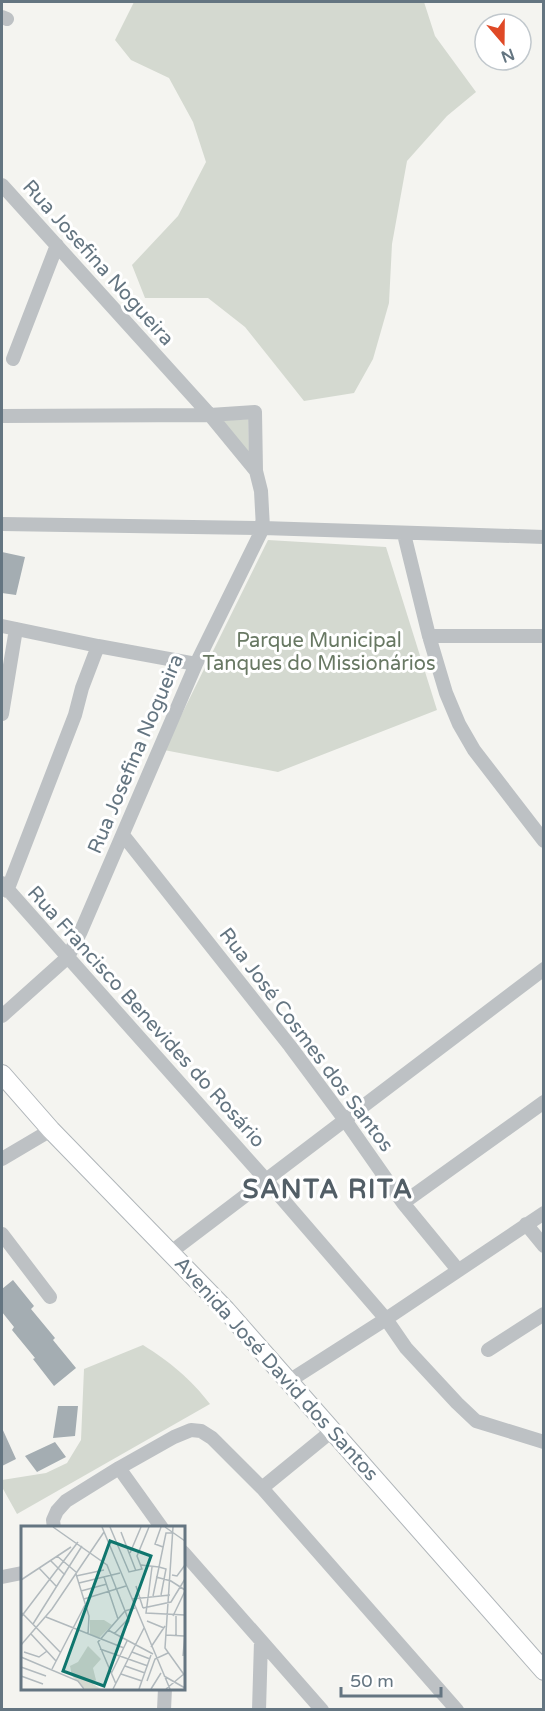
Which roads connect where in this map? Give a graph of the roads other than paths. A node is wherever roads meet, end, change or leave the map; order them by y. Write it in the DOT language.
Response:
graph roads {
  1 [pos="2,185"];
  2 [pos="57,245"];
  3 [pos="13,359"];
  4 [pos="210,415"];
  5 [pos="2,416"];
  6 [pos="256,471"];
  7 [pos="2,525"];
  8 [pos="263,528"];
  9 [pos="404,534"];
  10 [pos="543,537"];
  11 [pos="2,626"];
  12 [pos="16,629"];
  13 [pos="429,636"];
  14 [pos="543,636"];
  15 [pos="98,646"];
  16 [pos="196,664"];
  17 [pos="2,714"];
  18 [pos="123,835"];
  19 [pos="543,841"];
  20 [pos="4,887"];
  21 [pos="68,957"];
  22 [pos="543,969"];
  23 [pos="2,1016"];
  24 [pos="2,1074"];
  25 [pos="543,1102"];
  26 [pos="345,1120"];
  27 [pos="51,1130"];
  28 [pos="2,1159"];
  29 [pos="266,1180"];
  30 [pos="403,1203"];
  31 [pos="543,1213"];
  32 [pos="526,1224"];
  33 [pos="2,1234"];
  34 [pos="543,1246"];
  35 [pos="171,1252"];
  36 [pos="458,1270"];
  37 [pos="50,1297"];
  38 [pos="543,1314"];
  39 [pos="386,1319"];
  40 [pos="488,1350"];
  41 [pos="289,1381"];
  42 [pos="333,1430"];
  43 [pos="543,1442"];
  44 [pos="119,1468"];
  45 [pos="262,1488"];
  46 [pos="54,1526"];
  47 [pos="161,1526"];
  48 [pos="184,1553"];
  49 [pos="21,1573"];
  50 [pos="2,1577"];
  51 [pos="261,1641"];
  52 [pos="543,1671"];
  53 [pos="165,1690"];
  54 [pos="164,1710"];
  55 [pos="259,1710"];
  56 [pos="322,1710"];
  57 [pos="457,1710"];
  1 -- 2 [label="street, Rua Josefina Nogueira"];
  2 -- 3 [label="street"];
  2 -- 4 [label="street, Rua Josefina Nogueira"];
  4 -- 5 [label="street"];
  4 -- 6 [label="street, Rua Josefina Nogueira"];
  4 -- 6 [label="street"];
  6 -- 8 [label="street, Rua Josefina Nogueira"];
  7 -- 8 [label="street"];
  8 -- 9 [label="street"];
  8 -- 16 [label="street, Rua Josefina Nogueira"];
  9 -- 10 [label="street"];
  9 -- 13 [label="street"];
  11 -- 12 [label="street"];
  12 -- 15 [label="street"];
  12 -- 17 [label="street"];
  13 -- 14 [label="street"];
  13 -- 19 [label="street"];
  15 -- 16 [label="street"];
  15 -- 20 [label="street"];
  16 -- 18 [label="street, Rua Josefina Nogueira"];
  18 -- 21 [label="street, Rua Josefina Nogueira"];
  18 -- 26 [label="street, Rua José Cosmes dos Santos"];
  20 -- 21 [label="street, Rua Francisco Benevides do Rosário"];
  21 -- 23 [label="street, Rua Josefina Nogueira"];
  21 -- 29 [label="street, Rua Francisco Benevides do Rosário"];
  22 -- 26 [label="street"];
  24 -- 27 [label="main road, Avenida José David dos Santos"];
  25 -- 30 [label="street"];
  26 -- 29 [label="street"];
  26 -- 30 [label="street, Rua José Cosmes dos Santos"];
  27 -- 28 [label="street"];
  27 -- 35 [label="main road, Avenida José David dos Santos"];
  29 -- 35 [label="street"];
  29 -- 39 [label="street, Rua Francisco Benevides do Rosário"];
  30 -- 36 [label="street, Rua José Cosmes dos Santos"];
  31 -- 32 [label="street"];
  32 -- 34 [label="street"];
  32 -- 36 [label="street"];
  33 -- 37 [label="street"];
  35 -- 41 [label="main road, Avenida José David dos Santos"];
  36 -- 39 [label="street"];
  38 -- 40 [label="street"];
  39 -- 41 [label="street"];
  39 -- 43 [label="street, Rua Francisco Benevides do Rosário"];
  41 -- 42 [label="main road, Avenida José David dos Santos"];
  42 -- 45 [label="street"];
  42 -- 52 [label="main road, Avenida José David dos Santos"];
  44 -- 45 [label="street"];
  44 -- 46 [label="street"];
  44 -- 47 [label="street"];
  45 -- 57 [label="street"];
  48 -- 51 [label="street"];
  49 -- 50 [label="street"];
  51 -- 55 [label="street"];
  51 -- 56 [label="street"];
  53 -- 54 [label="street"];
}
